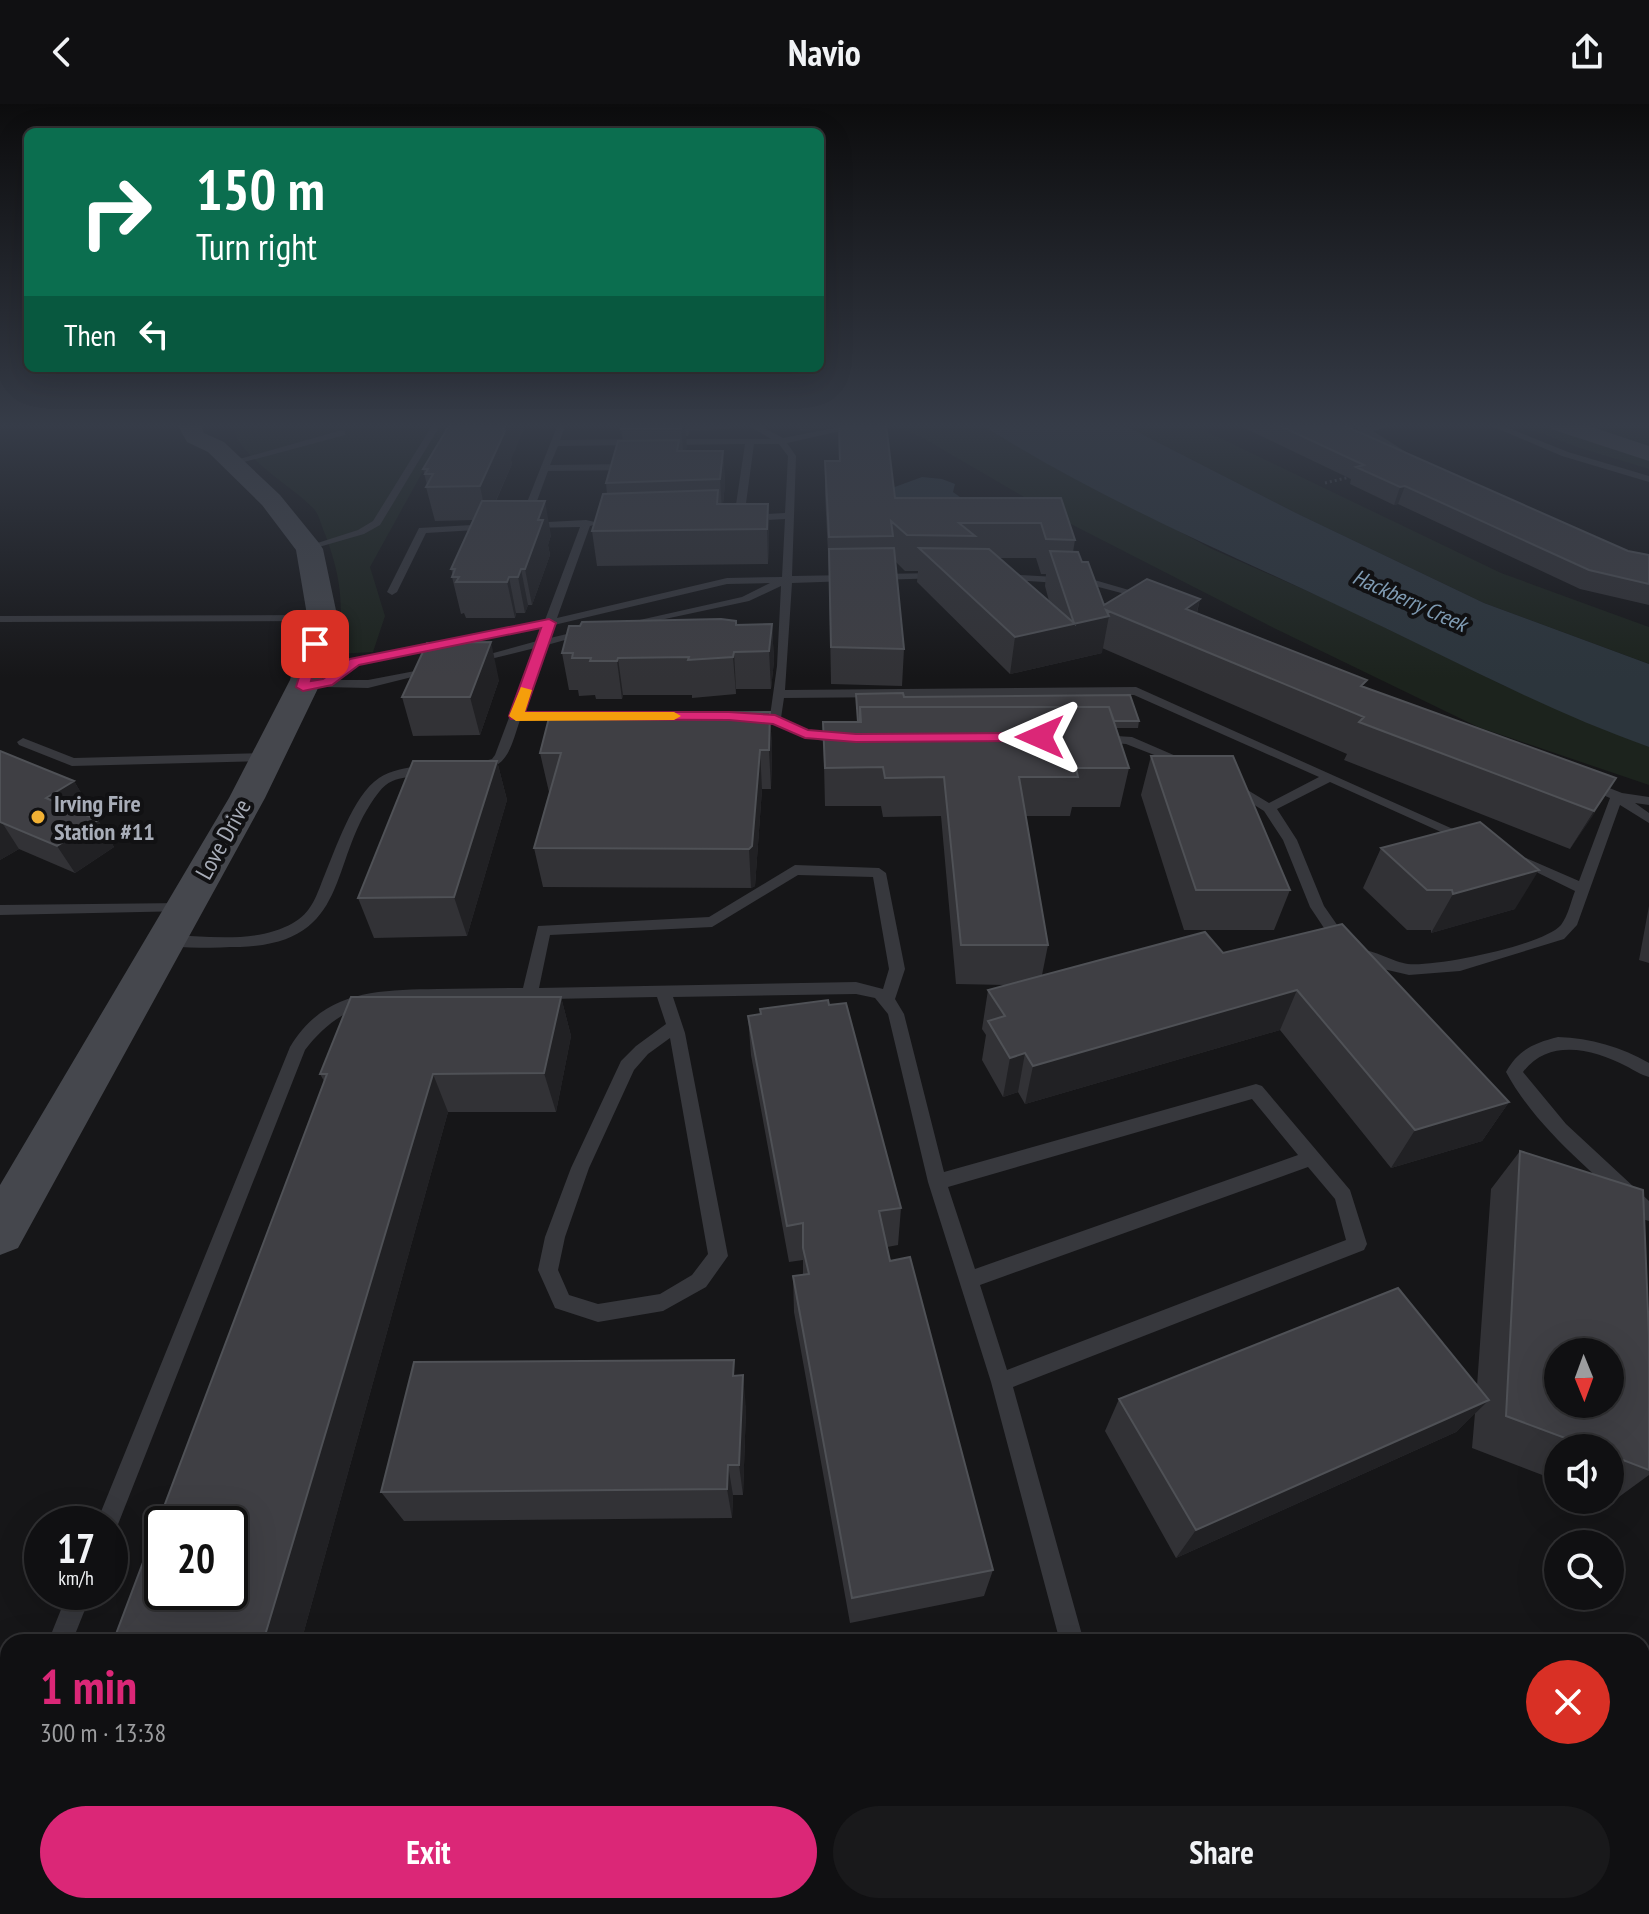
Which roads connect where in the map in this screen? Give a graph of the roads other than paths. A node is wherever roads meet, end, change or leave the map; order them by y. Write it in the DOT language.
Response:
graph roads {
  1 [pos="278,508"];
  2 [pos="386,508"];
  3 [pos="530,508"];
  4 [pos="740,508"];
  5 [pos="788,508"];
  6 [pos="787,516"];
  7 [pos="739,518"];
  8 [pos="723,519"];
  9 [pos="586,523"];
  10 [pos="601,523"];
  11 [pos="509,526"];
  12 [pos="523,526"];
  13 [pos="495,527"];
  14 [pos="309,549"];
  15 [pos="948,576"];
  16 [pos="994,577"];
  17 [pos="786,580"];
  18 [pos="392,592"];
  19 [pos="1158,601"];
  20 [pos="321,618"];
  21 [pos="0,619"];
  22 [pos="549,623"];
  23 [pos="606,628"];
  24 [pos="592,631"];
  25 [pos="542,644"];
  26 [pos="459,663"];
  27 [pos="444,667"];
  28 [pos="315,684"];
  29 [pos="779,694"];
  30 [pos="516,716"];
  31 [pos="578,716"];
  32 [pos="729,716"];
  33 [pos="775,720"];
  34 [pos="856,738"];
  35 [pos="1083,738"];
  36 [pos="23,742"];
  37 [pos="267,757"];
  38 [pos="465,768"];
  39 [pos="441,769"];
  40 [pos="1205,772"];
  41 [pos="1328,778"];
  42 [pos="1575,778"];
  43 [pos="1219,780"];
  44 [pos="1617,796"];
  45 [pos="1649,801"];
  46 [pos="1269,808"];
  47 [pos="1649,819"];
  48 [pos="1483,845"];
  49 [pos="1511,857"];
  50 [pos="1582,888"];
  51 [pos="0,910"];
  52 [pos="175,924"];
  53 [pos="663,991"];
  54 [pos="530,993"];
  55 [pos="888,998"];
  56 [pos="674,1026"];
  57 [pos="1649,1071"];
  58 [pos="1311,1158"];
  59 [pos="937,1182"];
  60 [pos="1649,1213"];
  61 [pos="0,1232"];
  62 [pos="968,1280"];
  63 [pos="1001,1382"];
  64 [pos="114,1506"];
  65 [pos="73,1610"];
  66 [pos="63,1634"];
  67 [pos="1070,1634"];
  1 -- 14 [label="street, Love Drive"];
  2 -- 14 [label="lane"];
  3 -- 12 [label="lane"];
  4 -- 7 [label="lane"];
  5 -- 6 [label="lane"];
  6 -- 7 [label="lane"];
  6 -- 17 [label="lane"];
  7 -- 8 [label="lane"];
  9 -- 10 [label="lane"];
  9 -- 12 [label="lane"];
  9 -- 22 [label="lane"];
  11 -- 12 [label="lane"];
  13 -- 18 [label="lane"];
  14 -- 20 [label="street, Love Drive"];
  15 -- 17 [label="lane"];
  16 -- 19 [label="lane"];
  17 -- 22 [label="lane"];
  17 -- 23 [label="lane"];
  17 -- 29 [label="lane"];
  20 -- 21 [label="lane"];
  20 -- 28 [label="street, Love Drive"];
  22 -- 25 [label="lane"];
  22 -- 28 [label="lane"];
  24 -- 25 [label="lane"];
  25 -- 26 [label="lane"];
  25 -- 30 [label="lane"];
  27 -- 28 [label="lane"];
  28 -- 37 [label="street, Love Drive"];
  29 -- 33 [label="lane"];
  29 -- 41 [label="lane"];
  30 -- 31 [label="lane"];
  30 -- 38 [label="lane"];
  32 -- 33 [label="lane"];
  33 -- 34 [label="lane"];
  35 -- 40 [label="lane"];
  36 -- 37 [label="lane"];
  37 -- 52 [label="street, Love Drive"];
  39 -- 52 [label="lane"];
  41 -- 46 [label="lane"];
  41 -- 48 [label="lane"];
  42 -- 44 [label="lane"];
  43 -- 46 [label="lane"];
  44 -- 45 [label="lane"];
  44 -- 47 [label="lane"];
  44 -- 50 [label="lane"];
  46 -- 50 [label="lane"];
  49 -- 50 [label="lane"];
  51 -- 52 [label="lane"];
  52 -- 61 [label="street, Love Drive"];
  53 -- 54 [label="lane"];
  53 -- 55 [label="lane"];
  53 -- 56 [label="lane"];
  54 -- 55 [label="lane"];
  54 -- 64 [label="lane"];
  55 -- 59 [label="lane"];
  56 -- 56 [label="lane"];
  57 -- 60 [label="lane"];
  58 -- 59 [label="lane"];
  58 -- 62 [label="lane"];
  58 -- 63 [label="lane"];
  59 -- 62 [label="lane"];
  62 -- 63 [label="lane"];
  63 -- 67 [label="lane"];
  65 -- 66 [label="lane"];
}
